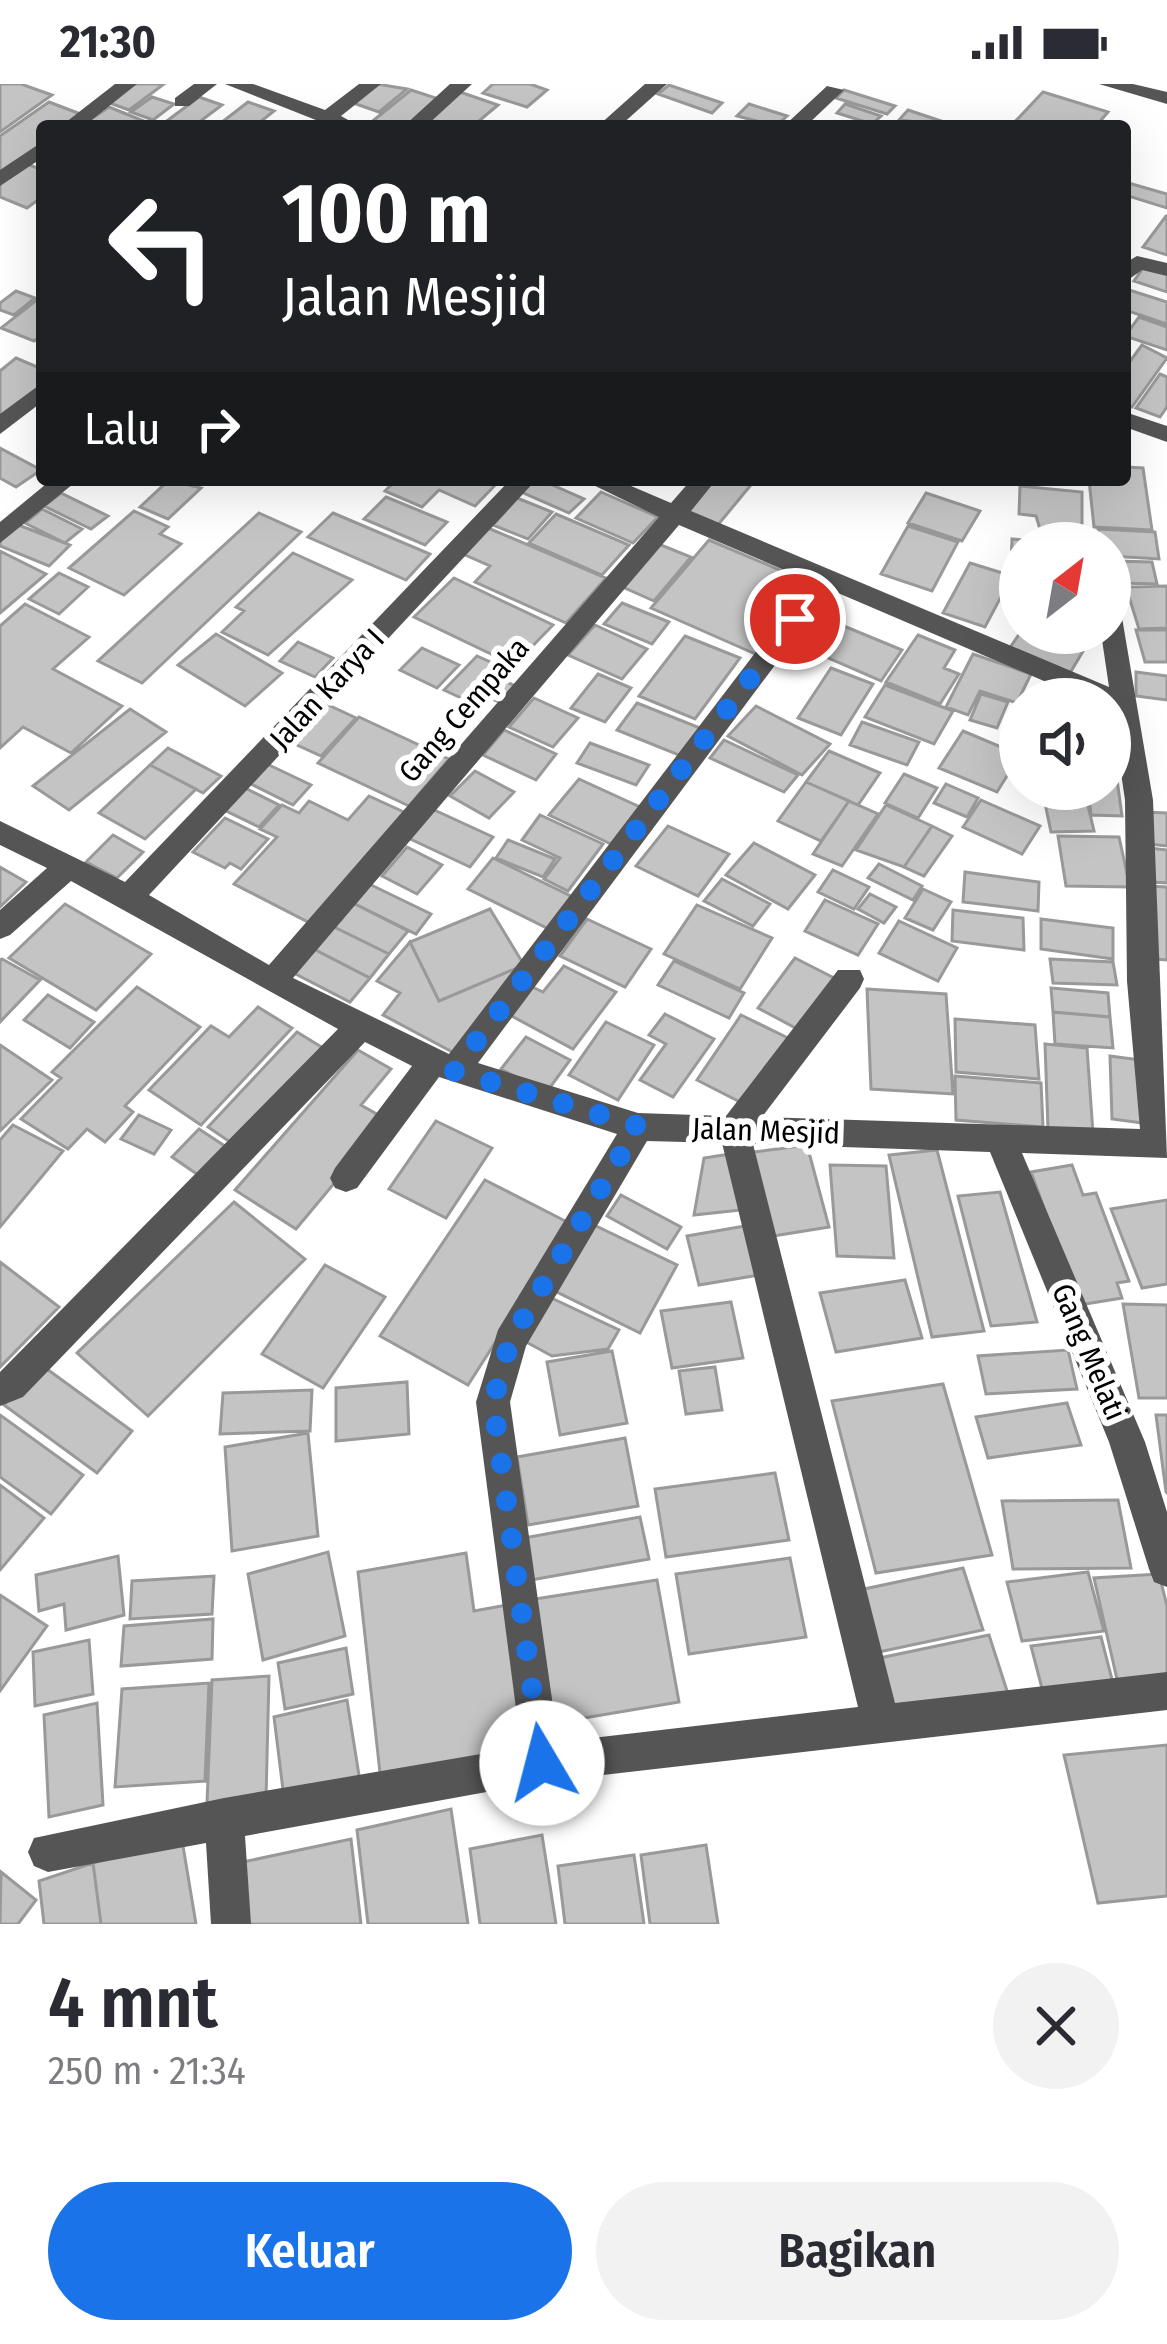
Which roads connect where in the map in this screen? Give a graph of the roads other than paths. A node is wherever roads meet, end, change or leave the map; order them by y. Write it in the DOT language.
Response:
graph roads {
  1 [pos="127,84"];
  2 [pos="207,84"];
  3 [pos="235,84"];
  4 [pos="371,84"];
  5 [pos="462,84"];
  6 [pos="657,84"];
  7 [pos="1109,84"];
  8 [pos="834,90"];
  9 [pos="1167,98"];
  10 [pos="182,102"];
  11 [pos="327,118"];
  12 [pos="79,120"];
  13 [pos="332,120"];
  14 [pos="421,120"];
  15 [pos="615,120"];
  16 [pos="801,120"];
  17 [pos="36,153"];
  18 [pos="0,180"];
  19 [pos="1131,269"];
  20 [pos="1167,270"];
  21 [pos="36,396"];
  22 [pos="1131,420"];
  23 [pos="1163,426"];
  24 [pos="0,427"];
  25 [pos="59,486"];
  26 [pos="518,486"];
  27 [pos="609,486"];
  28 [pos="699,486"];
  29 [pos="677,515"];
  30 [pos="0,535"];
  31 [pos="824,581"];
  32 [pos="1060,678"];
  33 [pos="1131,733"];
  34 [pos="1153,800"];
  35 [pos="0,832"];
  36 [pos="67,868"];
  37 [pos="129,898"];
  38 [pos="0,927"];
  39 [pos="849,979"];
  40 [pos="272,982"];
  41 [pos="361,1026"];
  42 [pos="443,1067"];
  43 [pos="638,1126"];
  44 [pos="734,1130"];
  45 [pos="1000,1138"];
  46 [pos="1162,1144"];
  47 [pos="346,1178"];
  48 [pos="0,1390"];
  49 [pos="1167,1569"];
  50 [pos="1167,1691"];
  51 [pos="880,1722"];
  52 [pos="542,1763"];
  53 [pos="224,1818"];
  54 [pos="48,1852"];
  55 [pos="231,1924"];
  1 -- 12 [label="street"];
  2 -- 10 [label="street"];
  3 -- 11 [label="street"];
  4 -- 11 [label="street"];
  5 -- 14 [label="street"];
  6 -- 15 [label="street"];
  7 -- 9 [label="street"];
  8 -- 16 [label="street"];
  11 -- 13 [label="street"];
  17 -- 18 [label="street"];
  19 -- 20 [label="street"];
  21 -- 24 [label="street"];
  22 -- 23 [label="street"];
  25 -- 30 [label="street"];
  26 -- 37 [label="street, Jalan Karya I"];
  27 -- 29 [label="street"];
  28 -- 29 [label="street, Gang Cempaka"];
  29 -- 31 [label="street"];
  29 -- 40 [label="street, Gang Cempaka"];
  31 -- 32 [label="street"];
  31 -- 42 [label="street"];
  33 -- 34 [label="street"];
  34 -- 46 [label="street"];
  35 -- 36 [label="street, Jalan Mesjid"];
  36 -- 37 [label="street, Jalan Mesjid"];
  36 -- 38 [label="street"];
  37 -- 40 [label="street, Jalan Mesjid"];
  39 -- 44 [label="street"];
  40 -- 41 [label="street, Jalan Mesjid"];
  41 -- 42 [label="street, Jalan Mesjid"];
  41 -- 48 [label="street"];
  42 -- 43 [label="street, Jalan Mesjid"];
  42 -- 47 [label="street"];
  43 -- 44 [label="street, Jalan Mesjid"];
  43 -- 52 [label="street"];
  44 -- 45 [label="street, Jalan Mesjid"];
  44 -- 51 [label="street"];
  45 -- 46 [label="street, Jalan Mesjid"];
  45 -- 49 [label="street, Gang Melati"];
  50 -- 51 [label="street"];
  51 -- 52 [label="street"];
  52 -- 53 [label="street"];
  53 -- 54 [label="street"];
  53 -- 55 [label="street"];
}
